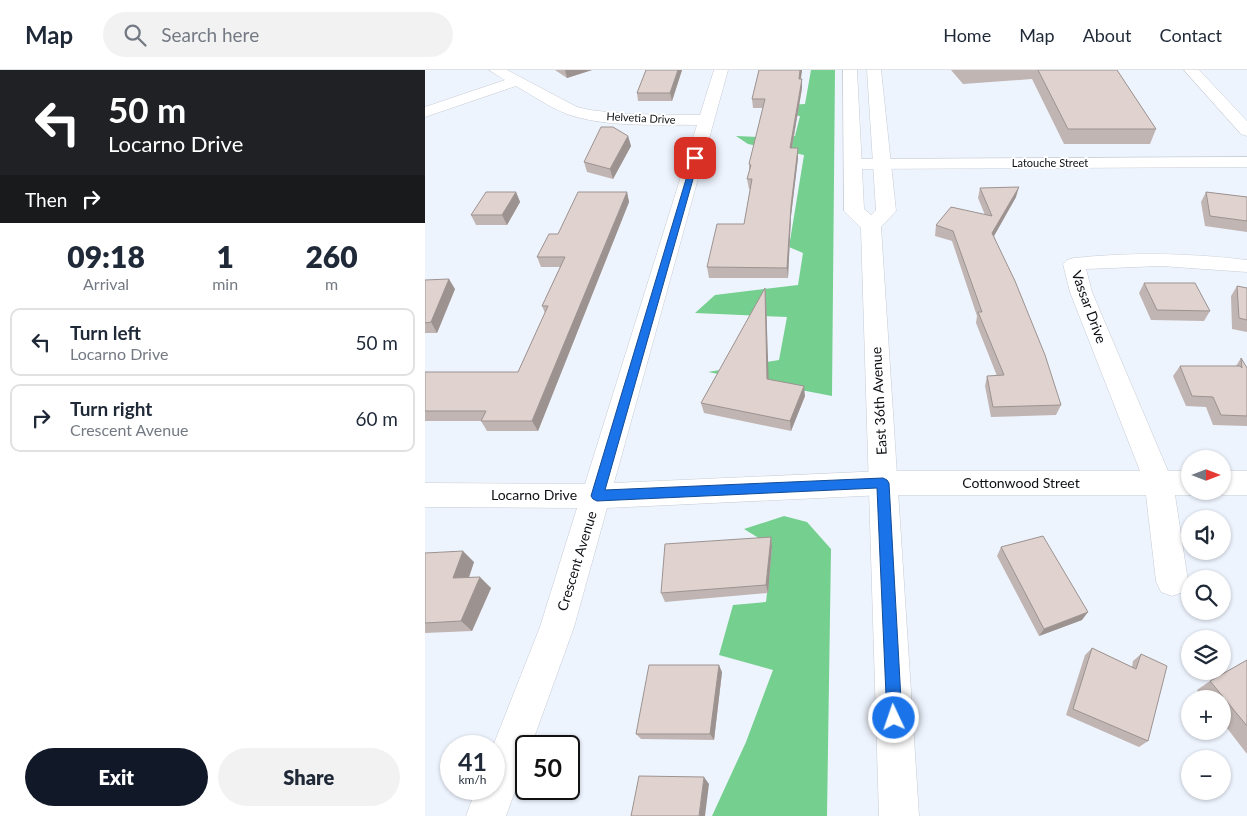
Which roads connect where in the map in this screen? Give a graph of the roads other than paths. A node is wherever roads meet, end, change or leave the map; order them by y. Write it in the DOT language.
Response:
graph roads {
  1 [pos="495,70"];
  2 [pos="721,70"];
  3 [pos="850,70"];
  4 [pos="874,70"];
  5 [pos="1191,70"];
  6 [pos="517,82"];
  7 [pos="425,112"];
  8 [pos="706,120"];
  9 [pos="1247,131"];
  10 [pos="1247,162"];
  11 [pos="853,164"];
  12 [pos="883,164"];
  13 [pos="871,226"];
  14 [pos="1247,266"];
  15 [pos="883,483"];
  16 [pos="1159,483"];
  17 [pos="1181,483"];
  18 [pos="1231,483"];
  19 [pos="1247,483"];
  20 [pos="425,495"];
  21 [pos="597,496"];
  22 [pos="1172,581"];
  23 [pos="486,816"];
  24 [pos="899,816"];
  1 -- 6 [label="street, Helvetia Drive"];
  2 -- 8 [label="street, Crescent Avenue"];
  3 -- 11 [label="street"];
  4 -- 12 [label="street"];
  5 -- 9 [label="street"];
  6 -- 7 [label="street"];
  6 -- 8 [label="street, Helvetia Drive"];
  8 -- 21 [label="street, Crescent Avenue"];
  10 -- 12 [label="street, Latouche Street"];
  11 -- 12 [label="street, Latouche Street"];
  11 -- 13 [label="street"];
  12 -- 13 [label="street"];
  13 -- 15 [label="street, East 36th Avenue"];
  14 -- 16 [label="street, Vassar Drive"];
  15 -- 16 [label="street, Cottonwood Street"];
  15 -- 21 [label="street, Locarno Drive"];
  15 -- 24 [label="street, East 36th Avenue"];
  16 -- 17 [label="street, Cottonwood Street"];
  16 -- 22 [label="street"];
  18 -- 19 [label="street"];
  20 -- 21 [label="street, Locarno Drive"];
  21 -- 23 [label="street, Crescent Avenue"];
}
